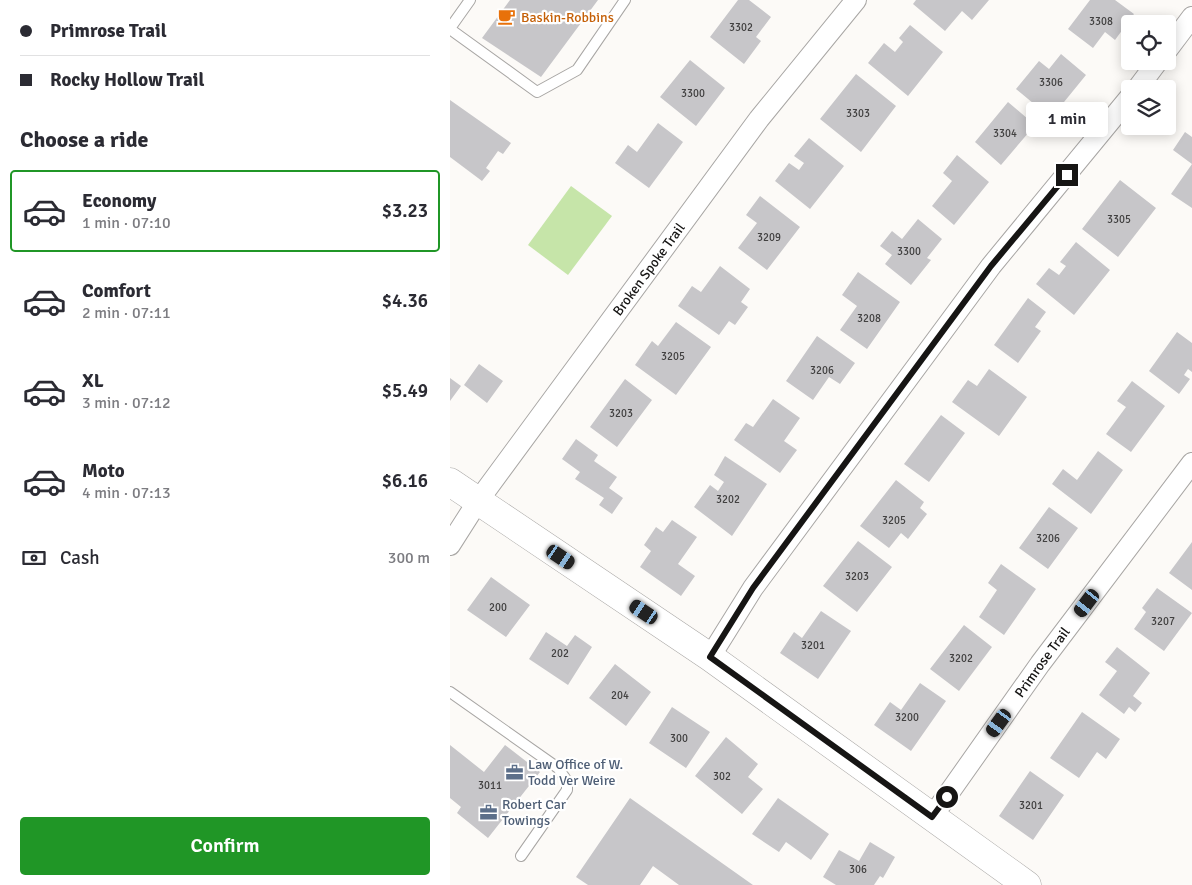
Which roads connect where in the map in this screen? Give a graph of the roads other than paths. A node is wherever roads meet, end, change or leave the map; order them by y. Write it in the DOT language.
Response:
graph roads {
  1 [pos="470,0"];
  2 [pos="625,0"];
  3 [pos="856,0"];
  4 [pos="1192,17"];
  5 [pos="450,26"];
  6 [pos="450,30"];
  7 [pos="1176,38"];
  8 [pos="1121,108"];
  9 [pos="1192,463"];
  10 [pos="450,482"];
  11 [pos="478,501"];
  12 [pos="450,545"];
  13 [pos="710,657"];
  14 [pos="450,692"];
  15 [pos="932,817"];
  16 [pos="521,856"];
  17 [pos="1028,885"];
  1 -- 5 [label="lane"];
  2 -- 6 [label="lane"];
  3 -- 11 [label="street, Broken Spoke Trail"];
  4 -- 7 [label="street"];
  8 -- 13 [label="street"];
  9 -- 15 [label="street, Primrose Trail"];
  10 -- 11 [label="main road"];
  11 -- 12 [label="street, Broken Spoke Trail"];
  11 -- 13 [label="main road"];
  13 -- 15 [label="main road"];
  14 -- 16 [label="lane"];
  15 -- 17 [label="main road"];
}
